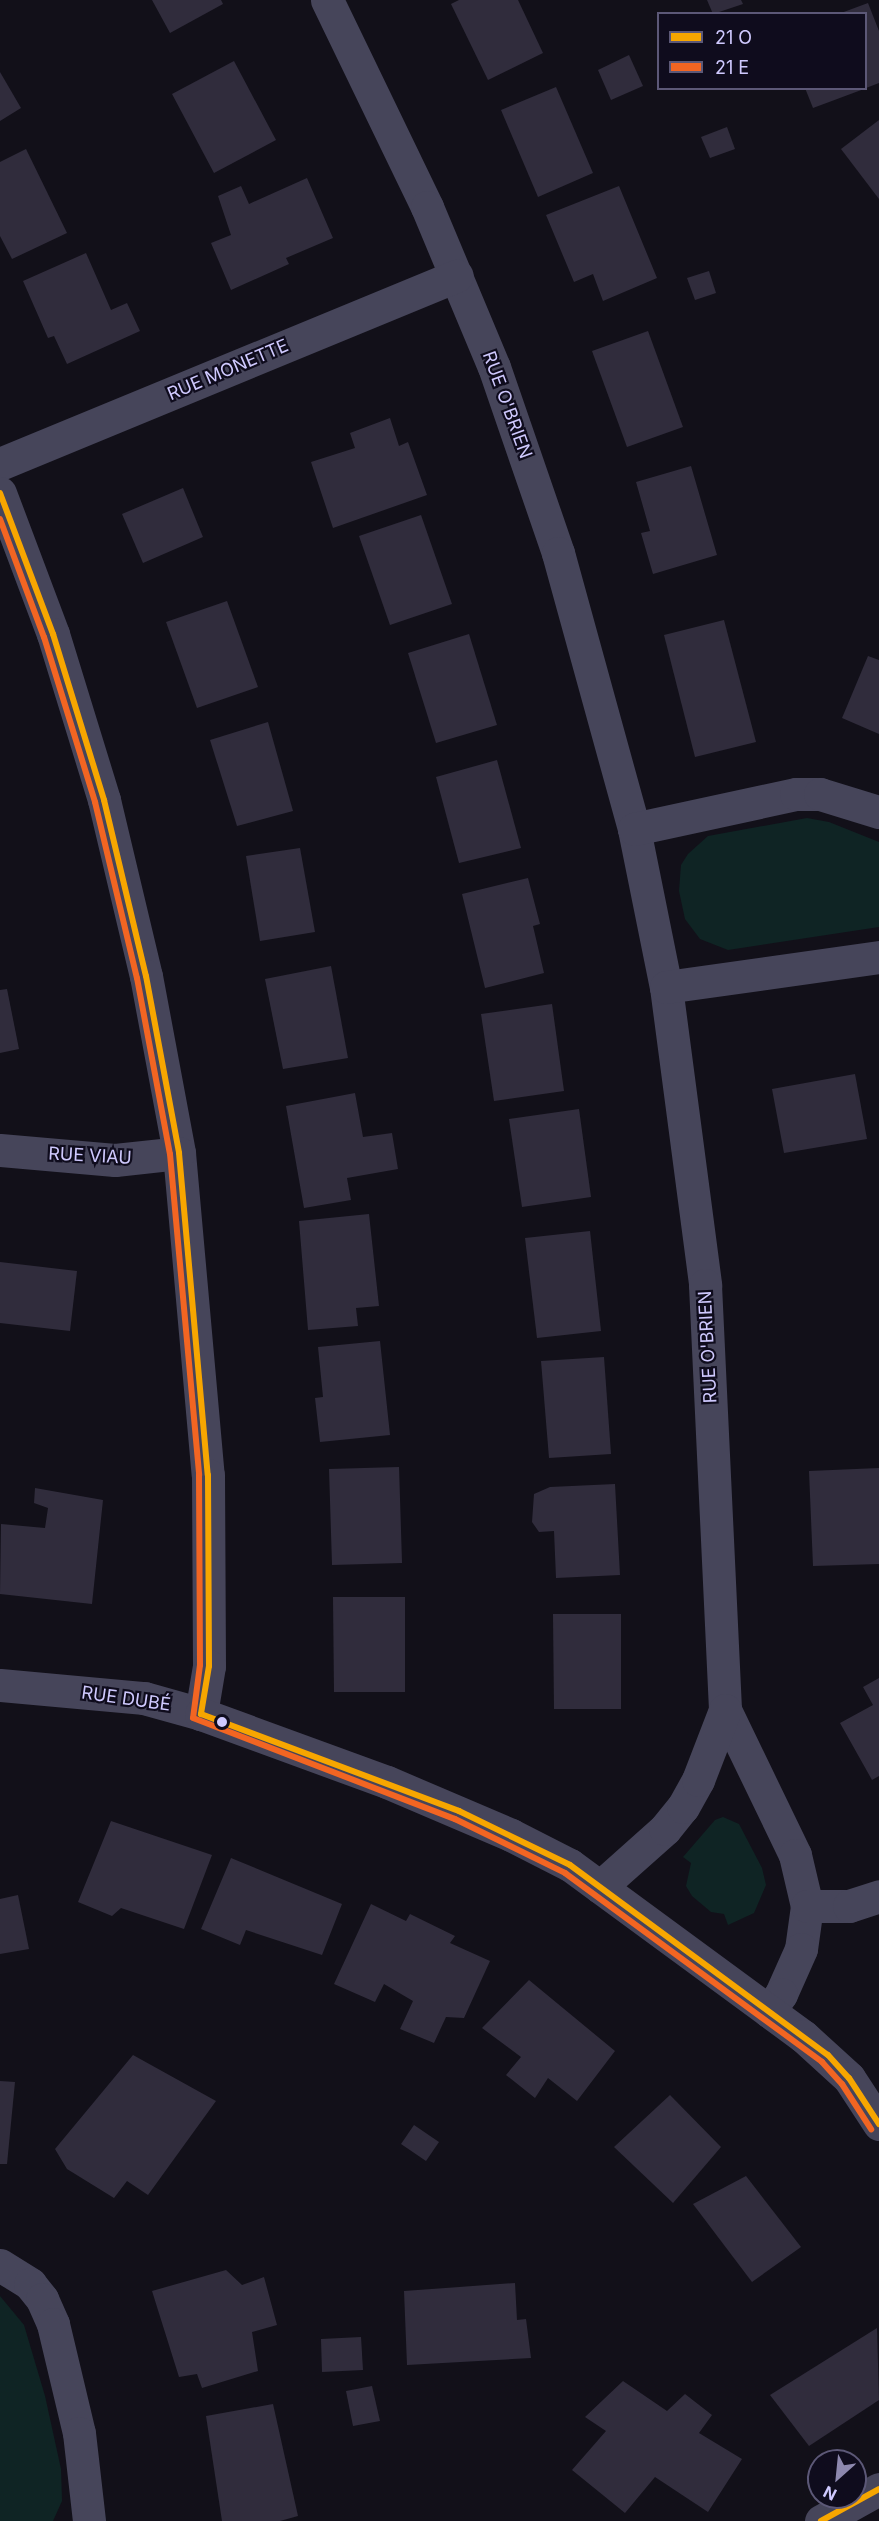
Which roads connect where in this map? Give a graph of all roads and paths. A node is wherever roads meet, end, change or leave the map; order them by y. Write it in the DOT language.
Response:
graph roads {
  1 [pos="327,0"];
  2 [pos="457,276"];
  3 [pos="0,464"];
  4 [pos="0,493"];
  5 [pos="879,812"];
  6 [pos="634,829"];
  7 [pos="879,957"];
  8 [pos="666,987"];
  9 [pos="0,1150"];
  10 [pos="179,1153"];
  11 [pos="0,1685"];
  12 [pos="725,1710"];
  13 [pos="201,1714"];
  14 [pos="600,1887"];
  15 [pos="879,1896"];
  16 [pos="807,1906"];
  17 [pos="769,2011"];
  18 [pos="879,2124"];
  19 [pos="0,2265"];
  20 [pos="879,2489"];
  21 [pos="89,2521"];
  22 [pos="821,2521"];
  1 -- 2 [label="street, RUE O'BRIEN"];
  2 -- 3 [label="street, RUE MONETTE"];
  2 -- 6 [label="street, RUE O'BRIEN"];
  4 -- 10 [label="street"];
  5 -- 6 [label="street"];
  6 -- 8 [label="street, RUE O'BRIEN"];
  7 -- 8 [label="street"];
  8 -- 12 [label="street, RUE O'BRIEN"];
  9 -- 10 [label="street, RUE VIAU"];
  10 -- 13 [label="street"];
  11 -- 13 [label="street, RUE DUBÉ"];
  12 -- 14 [label="street, RUE O'BRIEN"];
  12 -- 16 [label="street, RUE O'BRIEN"];
  13 -- 14 [label="street, RUE DUBÉ"];
  14 -- 17 [label="street, RUE DUBÉ"];
  15 -- 16 [label="street"];
  16 -- 17 [label="street, RUE O'BRIEN"];
  17 -- 18 [label="street, RUE DUBÉ"];
  19 -- 21 [label="street"];
  20 -- 22 [label="street"];
}
